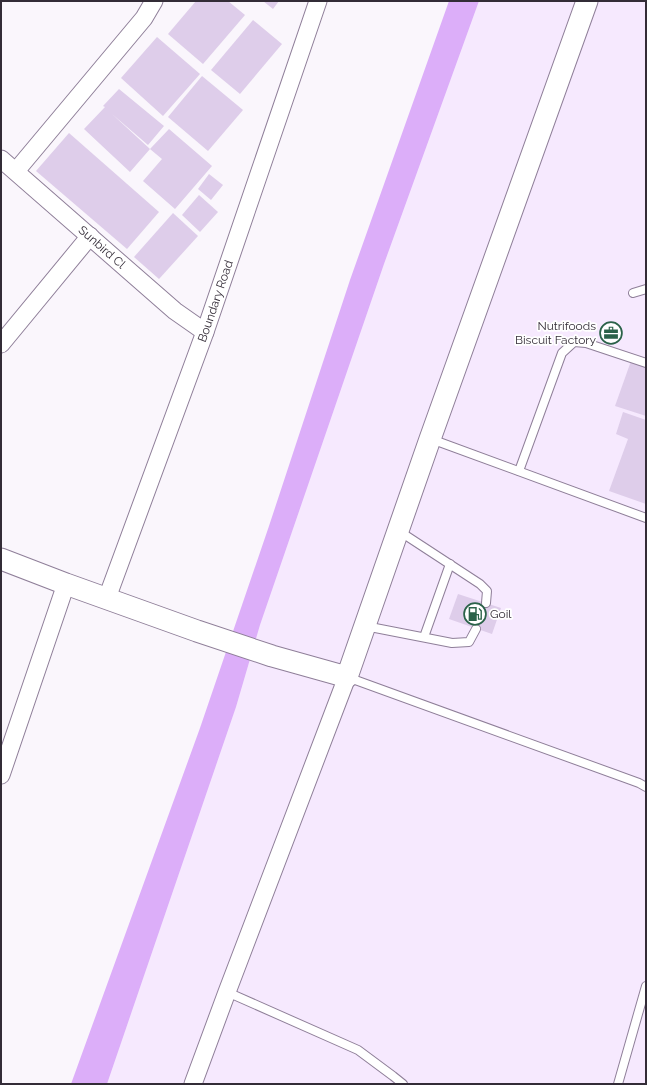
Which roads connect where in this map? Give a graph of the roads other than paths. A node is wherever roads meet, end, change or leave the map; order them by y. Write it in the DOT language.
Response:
graph roads {
  1 [pos="154,1"];
  2 [pos="318,1"];
  3 [pos="587,1"];
  4 [pos="1,159"];
  5 [pos="16,172"];
  6 [pos="90,236"];
  7 [pos="646,289"];
  8 [pos="634,293"];
  9 [pos="205,332"];
  10 [pos="1,344"];
  11 [pos="646,363"];
  12 [pos="430,438"];
  13 [pos="518,471"];
  14 [pos="646,518"];
  15 [pos="398,530"];
  16 [pos="1,559"];
  17 [pos="450,564"];
  18 [pos="66,584"];
  19 [pos="107,598"];
  20 [pos="486,603"];
  21 [pos="364,626"];
  22 [pos="476,628"];
  23 [pos="424,637"];
  24 [pos="347,677"];
  25 [pos="1,776"];
  26 [pos="646,787"];
  27 [pos="646,986"];
  28 [pos="227,992"];
  29 [pos="193,1084"];
  30 [pos="402,1084"];
  31 [pos="618,1084"];
  1 -- 5 [label="street"];
  2 -- 9 [label="street, Boundary Road"];
  3 -- 12 [label="street"];
  4 -- 5 [label="street, Sunbird Cl"];
  5 -- 6 [label="street, Sunbird Cl"];
  6 -- 9 [label="street, Sunbird Cl"];
  6 -- 10 [label="street"];
  7 -- 8 [label="lane"];
  9 -- 19 [label="street, Boundary Road"];
  11 -- 13 [label="lane"];
  12 -- 13 [label="lane"];
  12 -- 15 [label="street"];
  13 -- 14 [label="lane"];
  15 -- 17 [label="lane"];
  15 -- 21 [label="street"];
  16 -- 18 [label="street"];
  17 -- 20 [label="lane"];
  17 -- 23 [label="lane"];
  18 -- 19 [label="street"];
  18 -- 25 [label="street"];
  19 -- 24 [label="street"];
  21 -- 23 [label="lane"];
  21 -- 24 [label="street"];
  22 -- 23 [label="lane"];
  24 -- 26 [label="lane"];
  24 -- 28 [label="street"];
  27 -- 31 [label="lane"];
  28 -- 29 [label="street"];
  28 -- 30 [label="lane"];
}
